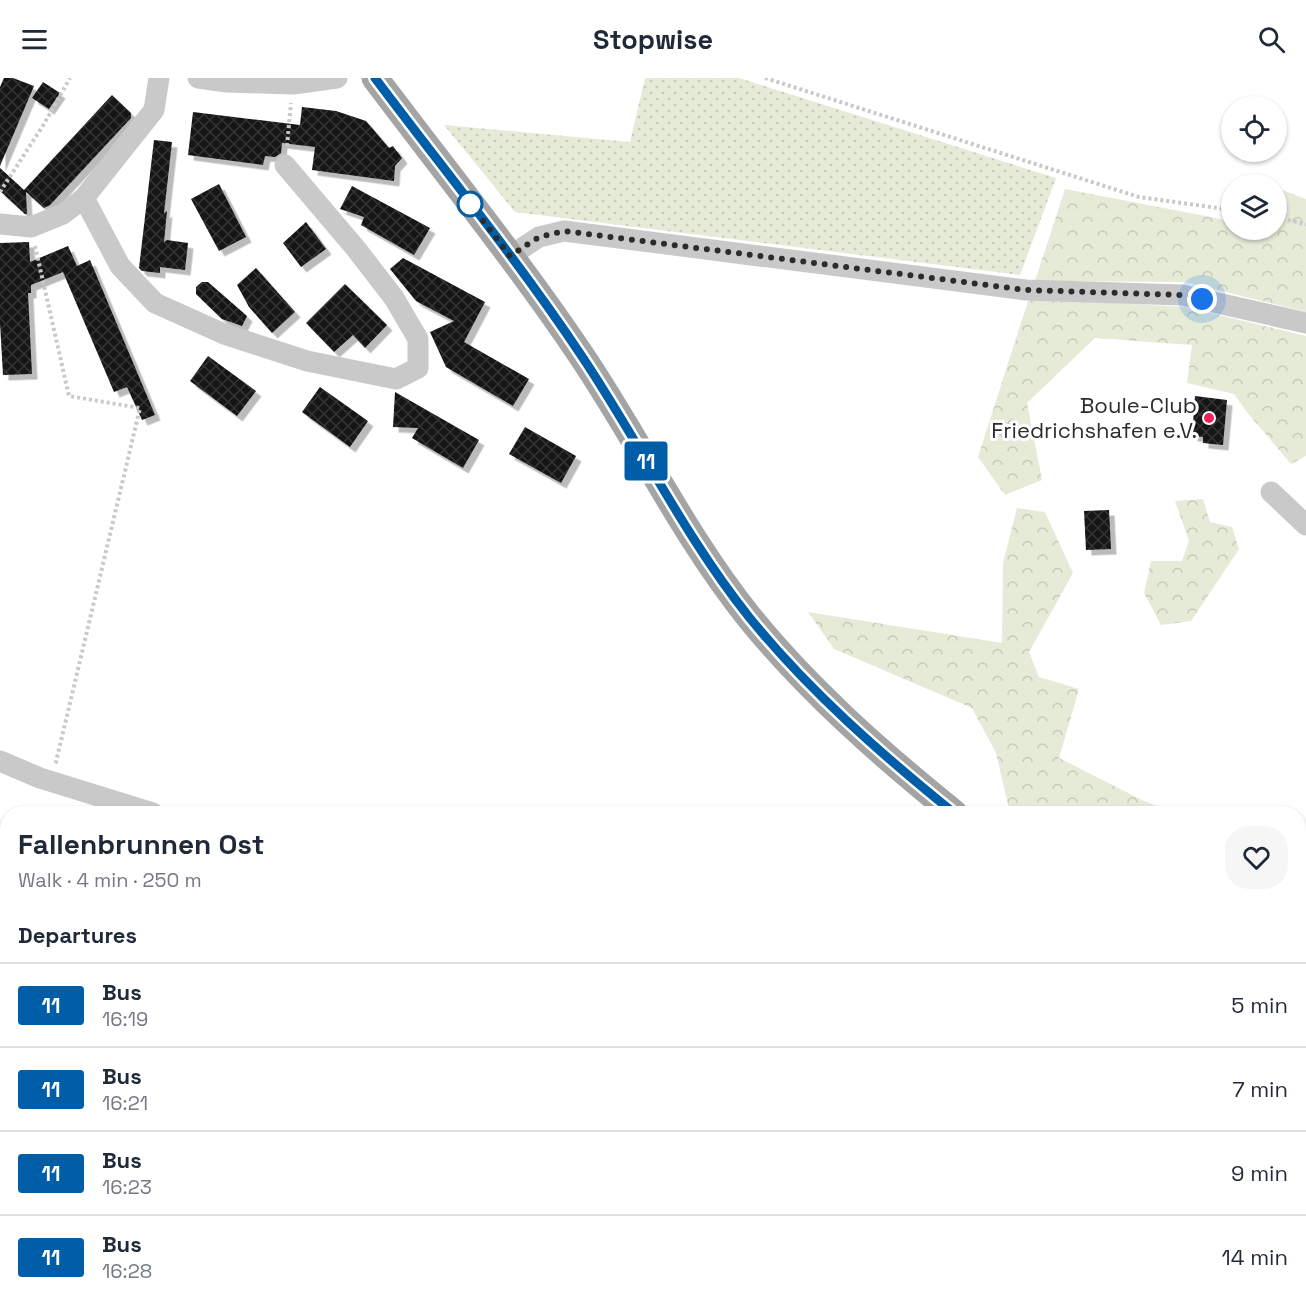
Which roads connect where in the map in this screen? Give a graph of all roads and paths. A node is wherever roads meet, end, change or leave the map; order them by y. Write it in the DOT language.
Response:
graph roads {
  1 [pos="69,78"];
  2 [pos="159,78"];
  3 [pos="198,78"];
  4 [pos="337,78"];
  5 [pos="375,78"];
  6 [pos="765,78"];
  7 [pos="293,84"];
  8 [pos="285,165"];
  9 [pos="0,192"];
  10 [pos="84,198"];
  11 [pos="1221,208"];
  12 [pos="1287,220"];
  13 [pos="0,225"];
  14 [pos="1306,225"];
  15 [pos="31,227"];
  16 [pos="510,256"];
  17 [pos="1306,322"];
  18 [pos="1271,492"];
  19 [pos="1306,525"];
  20 [pos="0,761"];
  21 [pos="51,768"];
  22 [pos="130,806"];
  23 [pos="959,806"];
  1 -- 9 [label="path"];
  2 -- 10 [label="street"];
  3 -- 7 [label="street"];
  4 -- 7 [label="street"];
  5 -- 16 [label="main road"];
  6 -- 11 [label="path"];
  7 -- 8 [label="path"];
  8 -- 10 [label="street"];
  10 -- 15 [label="street"];
  12 -- 14 [label="path"];
  13 -- 15 [label="street"];
  15 -- 21 [label="path"];
  16 -- 17 [label="street"];
  16 -- 23 [label="main road"];
  18 -- 19 [label="street"];
  20 -- 22 [label="street"];
}
